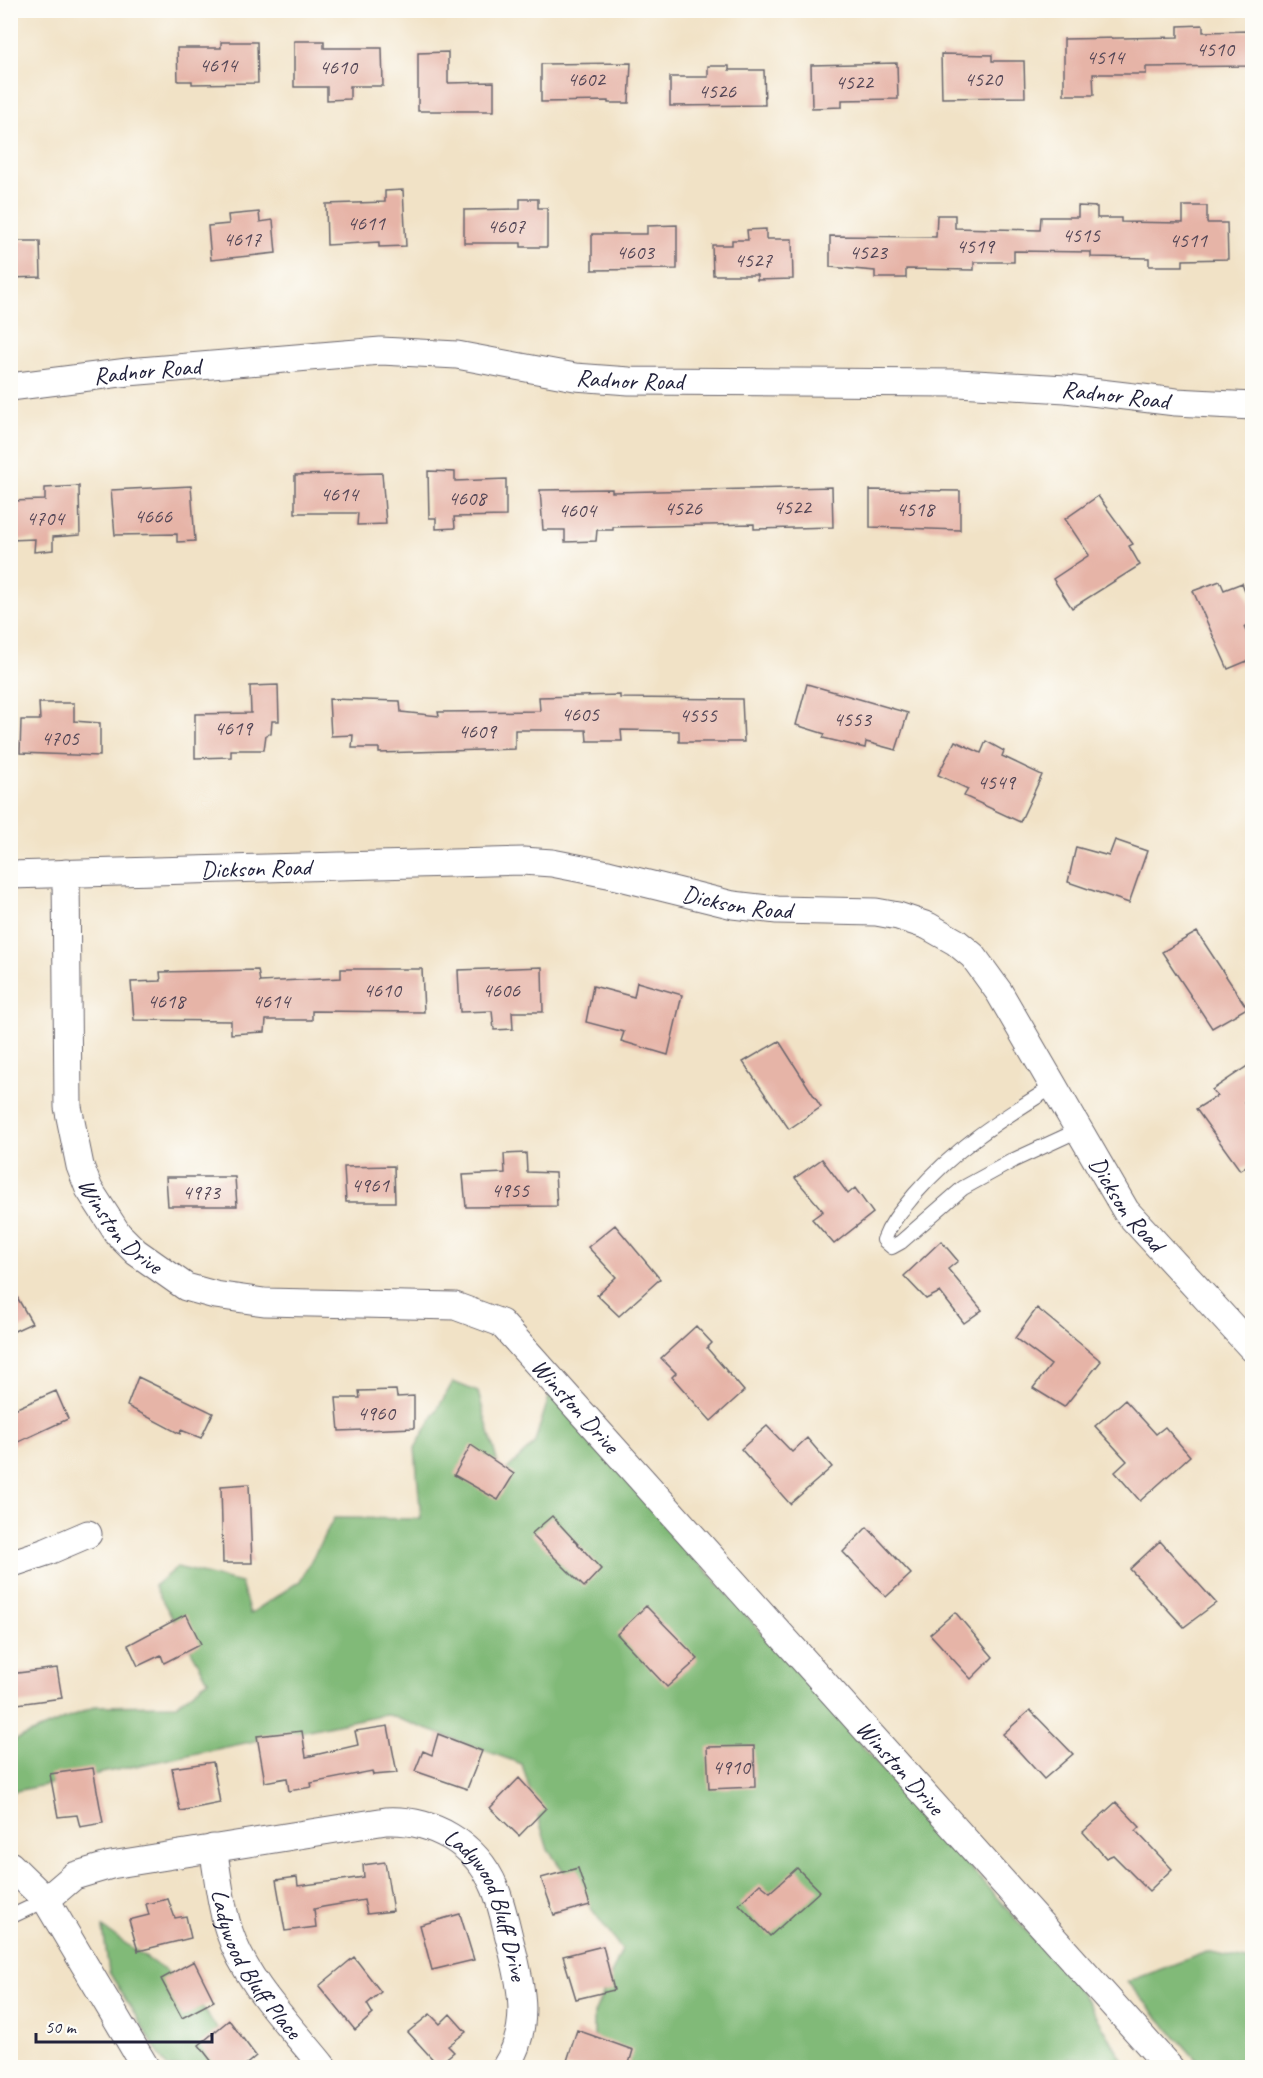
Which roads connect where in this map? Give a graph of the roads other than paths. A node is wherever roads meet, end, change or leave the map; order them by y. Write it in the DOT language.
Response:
graph roads {
  1 [pos="10,387"];
  2 [pos="1252,406"];
  3 [pos="66,873"];
  4 [pos="10,875"];
  5 [pos="1054,1086"];
  6 [pos="1079,1130"];
  7 [pos="1252,1348"];
  8 [pos="88,1533"];
  9 [pos="10,1563"];
  10 [pos="357,1824"];
  11 [pos="213,1848"];
  12 [pos="10,1865"];
  13 [pos="46,1900"];
  14 [pos="10,1917"];
  15 [pos="146,2067"];
  16 [pos="324,2067"];
  17 [pos="505,2067"];
  18 [pos="1170,2067"];
  1 -- 2 [label="street, Radnor Road"];
  3 -- 4 [label="street, Dickson Road"];
  3 -- 5 [label="street, Dickson Road"];
  3 -- 18 [label="street, Winston Drive"];
  5 -- 6 [label="street, Dickson Road"];
  5 -- 6 [label="lane"];
  6 -- 7 [label="street, Dickson Road"];
  8 -- 9 [label="street"];
  10 -- 11 [label="street, Ladywood Bluff Place"];
  10 -- 17 [label="street, Ladywood Bluff Drive"];
  11 -- 13 [label="street, Ladywood Bluff Place"];
  11 -- 16 [label="street, Ladywood Bluff Place"];
  12 -- 13 [label="street"];
  13 -- 14 [label="lane"];
  13 -- 15 [label="street"];
}
